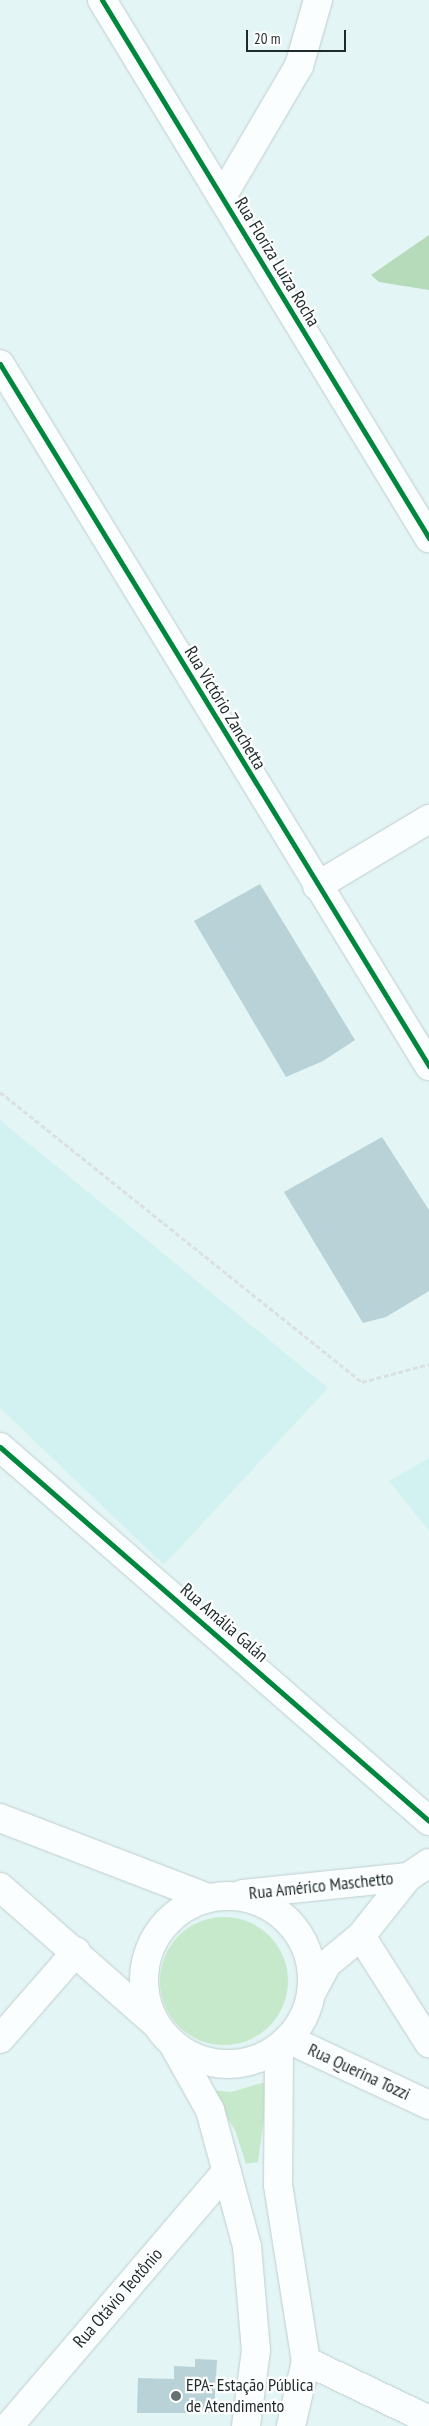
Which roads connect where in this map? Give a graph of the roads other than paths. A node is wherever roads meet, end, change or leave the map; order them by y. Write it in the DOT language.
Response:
graph roads {
  1 [pos="102,0"];
  2 [pos="318,0"];
  3 [pos="222,197"];
  4 [pos="0,364"];
  5 [pos="429,538"];
  6 [pos="429,819"];
  7 [pos="317,886"];
  8 [pos="429,1066"];
  9 [pos="0,1447"];
  10 [pos="0,1818"];
  11 [pos="429,1821"];
  12 [pos="418,1870"];
  13 [pos="0,1887"];
  14 [pos="234,1895"];
  15 [pos="206,1897"];
  16 [pos="361,1936"];
  17 [pos="76,1952"];
  18 [pos="312,1992"];
  19 [pos="164,2034"];
  20 [pos="0,2039"];
  21 [pos="429,2043"];
  22 [pos="284,2044"];
  23 [pos="429,2105"];
  24 [pos="227,2171"];
  25 [pos="306,2361"];
  26 [pos="429,2420"];
  27 [pos="9,2426"];
  28 [pos="246,2426"];
  29 [pos="291,2426"];
  1 -- 3 [label="street, Rua Floriza Luiza Rocha"];
  2 -- 3 [label="street"];
  3 -- 5 [label="street, Rua Floriza Luiza Rocha"];
  4 -- 7 [label="street, Rua Victório Zanchetta"];
  6 -- 7 [label="street"];
  7 -- 8 [label="street, Rua Victório Zanchetta"];
  9 -- 11 [label="street, Rua Amália Galán"];
  10 -- 15 [label="street"];
  12 -- 14 [label="street, Rua Américo Maschetto"];
  12 -- 16 [label="street, Rua Américo Maschetto"];
  13 -- 17 [label="street"];
  14 -- 15 [label="street"];
  14 -- 18 [label="street"];
  15 -- 19 [label="street"];
  16 -- 18 [label="street, Rua Américo Maschetto"];
  16 -- 21 [label="street"];
  17 -- 19 [label="street"];
  17 -- 20 [label="street"];
  18 -- 22 [label="street"];
  19 -- 22 [label="street"];
  19 -- 24 [label="street"];
  22 -- 23 [label="street, Rua Querina Tozzi"];
  22 -- 25 [label="street"];
  24 -- 27 [label="street, Rua Otávio Teotônio"];
  24 -- 28 [label="street"];
  25 -- 26 [label="street"];
  25 -- 29 [label="street"];
}
